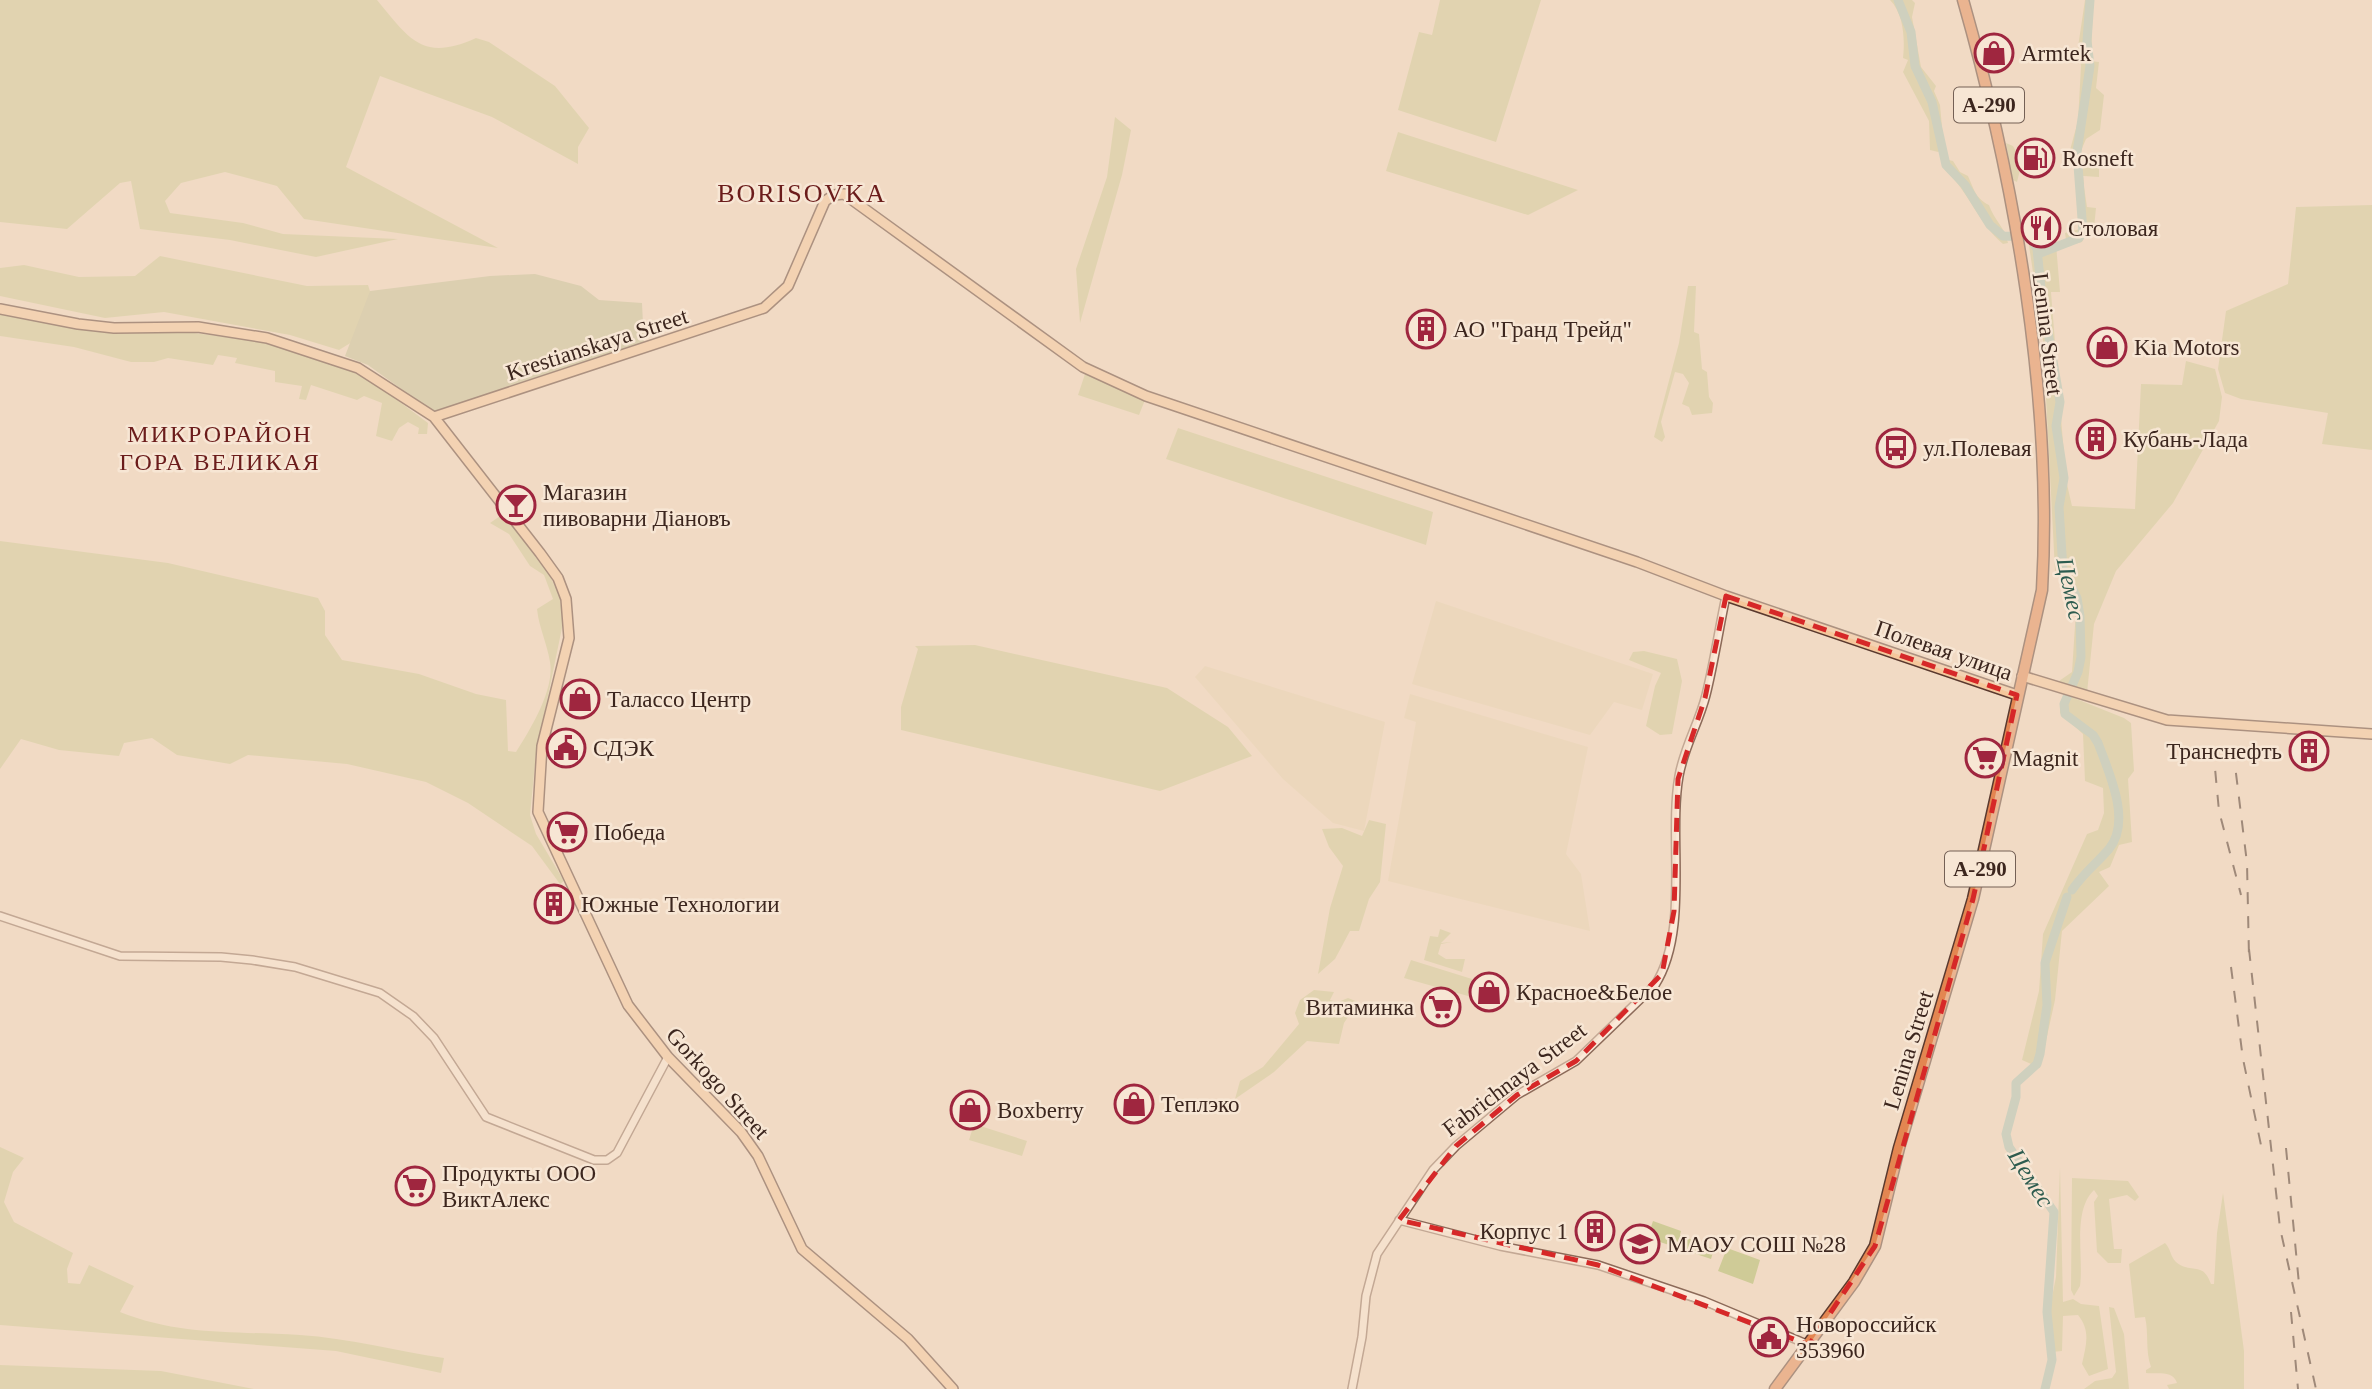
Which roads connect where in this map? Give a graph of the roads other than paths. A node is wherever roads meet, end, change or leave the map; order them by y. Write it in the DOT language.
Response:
graph roads {
  1 [pos="1963,0"];
  2 [pos="770,303"];
  3 [pos="0,309"];
  4 [pos="434,417"];
  5 [pos="1726,596"];
  6 [pos="2022,676"];
  7 [pos="2017,695"];
  8 [pos="2372,734"];
  9 [pos="0,916"];
  10 [pos="668,1057"];
  11 [pos="1399,1220"];
  12 [pos="1808,1345"];
  13 [pos="953,1389"];
  14 [pos="1352,1389"];
  15 [pos="1775,1389"];
  1 -- 6 [label="highway, Lenina Street / А-290"];
  2 -- 4 [label="main road, Krestianskaya Street"];
  2 -- 5 [label="main road, Полевая улица"];
  3 -- 4 [label="main road"];
  4 -- 10 [label="main road, Gorkogo Street"];
  5 -- 7 [label="main road, Полевая улица"];
  5 -- 11 [label="street, Fabrichnaya Street"];
  6 -- 7 [label="highway, Lenina Street"];
  6 -- 8 [label="main road"];
  7 -- 12 [label="highway, Lenina Street / А-290"];
  9 -- 10 [label="street"];
  10 -- 13 [label="main road, Gorkogo Street"];
  11 -- 12 [label="street"];
  11 -- 14 [label="street, Fabrichnaya Street"];
  12 -- 15 [label="highway, Lenina Street / А-290"];
}
